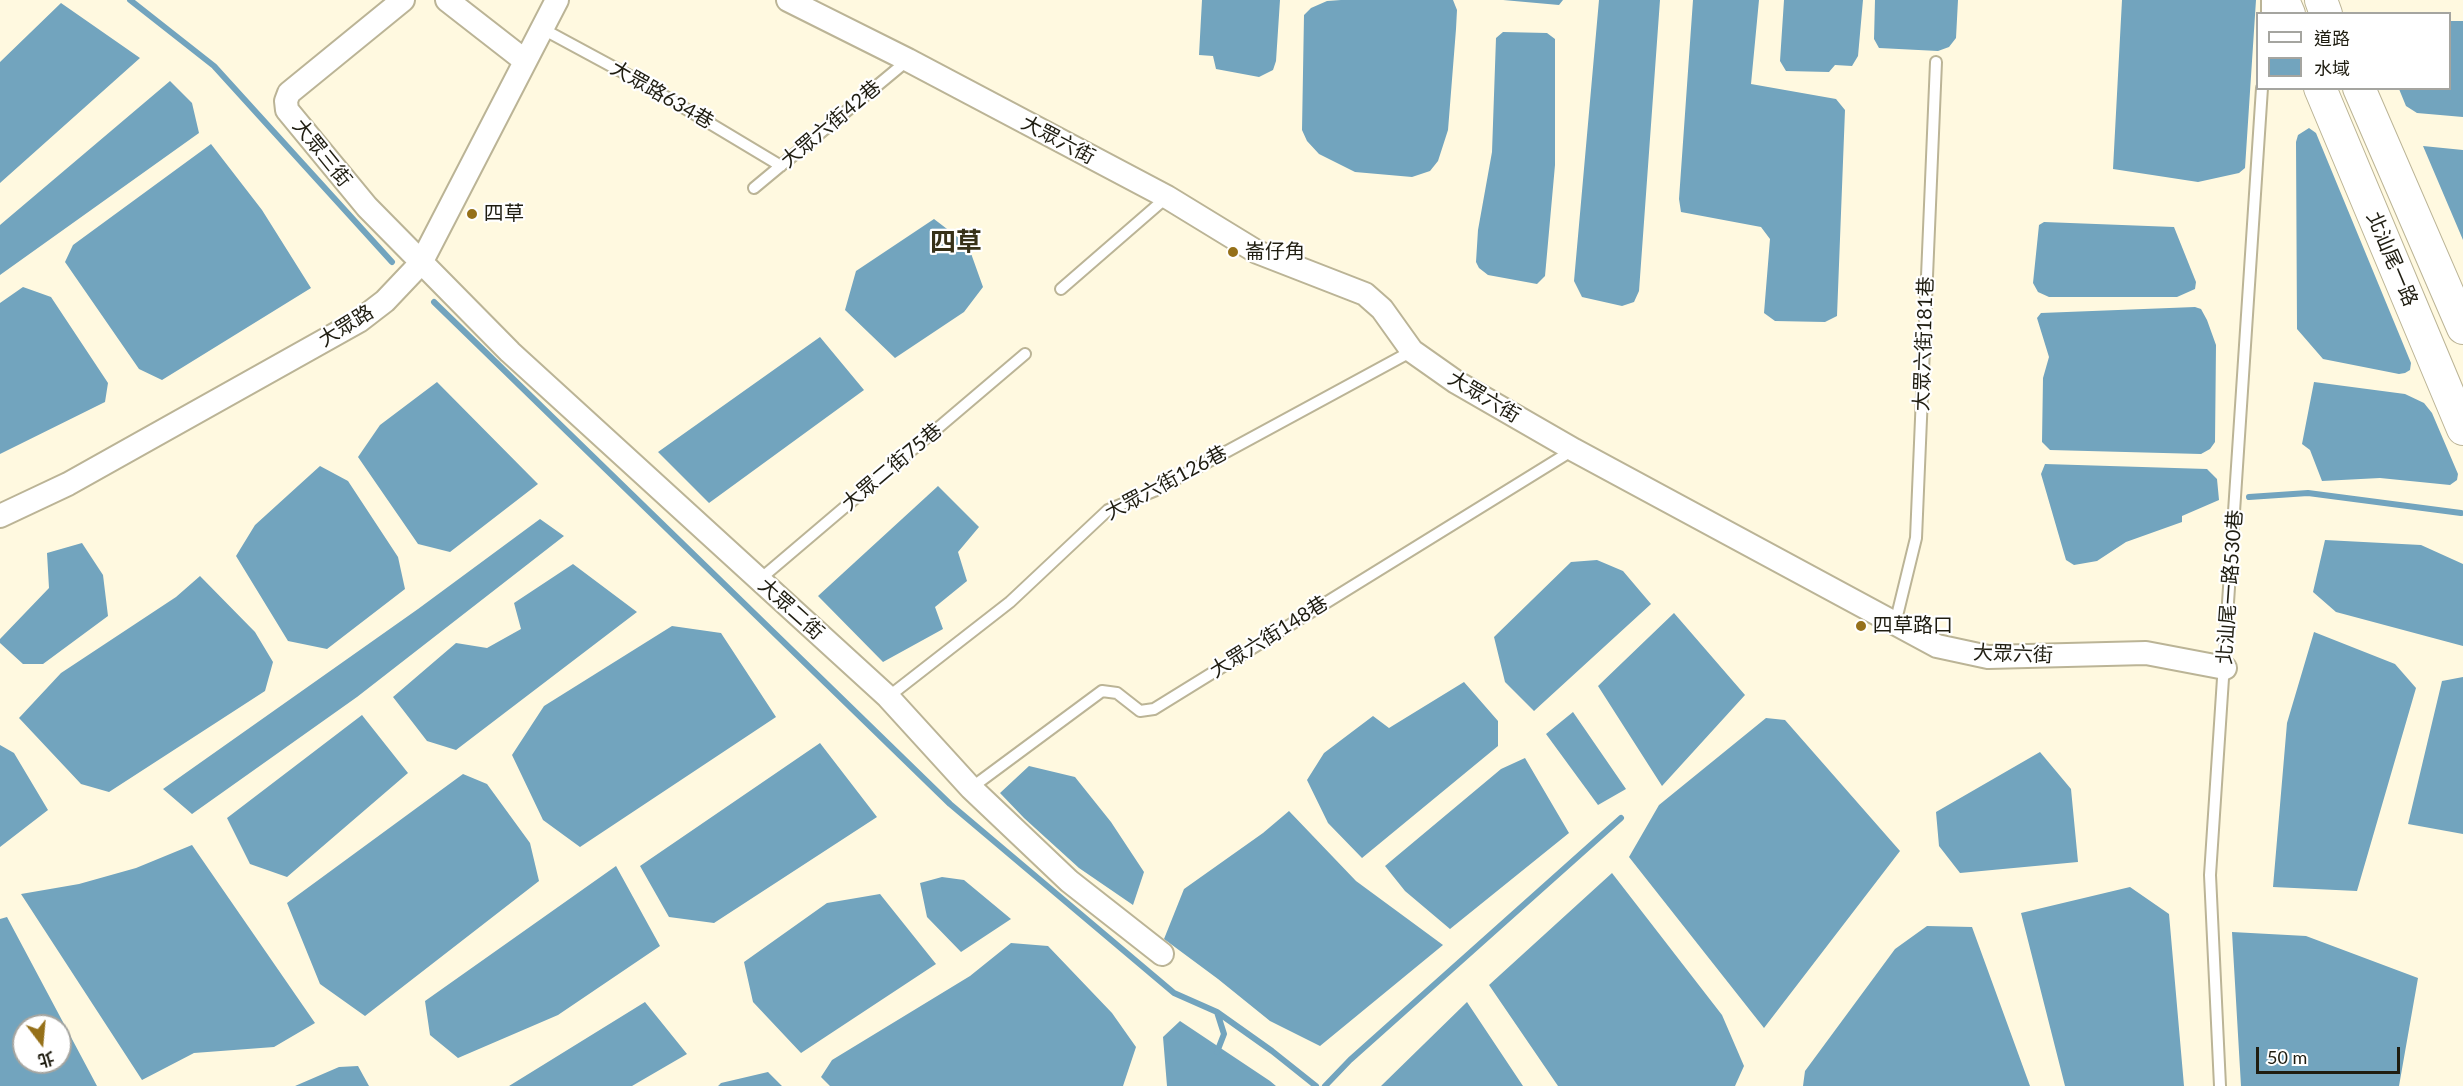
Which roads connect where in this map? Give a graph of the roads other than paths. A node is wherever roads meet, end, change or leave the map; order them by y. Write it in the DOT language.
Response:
graph roads {
  1 [pos="403,0"];
  2 [pos="447,0"];
  3 [pos="557,0"];
  4 [pos="788,0"];
  5 [pos="541,27"];
  6 [pos="524,60"];
  7 [pos="908,60"];
  8 [pos="1936,62"];
  9 [pos="2262,90"];
  10 [pos="2321,90"];
  11 [pos="2360,90"];
  12 [pos="781,166"];
  13 [pos="754,188"];
  14 [pos="1167,197"];
  15 [pos="421,263"];
  16 [pos="1061,289"];
  17 [pos="2463,328"];
  18 [pos="1412,351"];
  19 [pos="1025,354"];
  20 [pos="2463,429"];
  21 [pos="1574,450"];
  22 [pos="0,516"];
  23 [pos="759,580"];
  24 [pos="1895,624"];
  25 [pos="2225,668"];
  26 [pos="888,697"];
  27 [pos="971,788"];
  28 [pos="1162,954"];
  29 [pos="2220,1086"];
  1 -- 15 [label="street, 大眾三街"];
  2 -- 6 [label="street"];
  3 -- 5 [label="street, 大眾路"];
  4 -- 7 [label="street, 大眾六街"];
  5 -- 6 [label="street, 大眾路"];
  5 -- 12 [label="lane, 大眾路634巷"];
  6 -- 15 [label="street, 大眾路"];
  7 -- 12 [label="lane, 大眾六街42巷"];
  7 -- 14 [label="street, 大眾六街"];
  8 -- 24 [label="lane, 大眾六街181巷"];
  9 -- 25 [label="lane, 北汕尾一路530巷"];
  10 -- 20 [label="street, 北汕尾一路"];
  11 -- 17 [label="street, 北汕尾一路"];
  12 -- 13 [label="lane, 大眾六街42巷"];
  14 -- 16 [label="lane"];
  14 -- 18 [label="street, 大眾六街"];
  15 -- 22 [label="street, 大眾路"];
  15 -- 23 [label="street, 大眾二街"];
  18 -- 21 [label="street, 大眾六街"];
  18 -- 26 [label="lane, 大眾六街126巷"];
  19 -- 23 [label="lane, 大眾二街75巷"];
  21 -- 24 [label="street, 大眾六街"];
  21 -- 27 [label="lane, 大眾六街148巷"];
  23 -- 26 [label="street, 大眾二街"];
  24 -- 25 [label="street, 大眾六街"];
  25 -- 29 [label="lane, 北汕尾一路530巷"];
  26 -- 27 [label="street, 大眾二街"];
  27 -- 28 [label="street, 大眾二街"];
}
